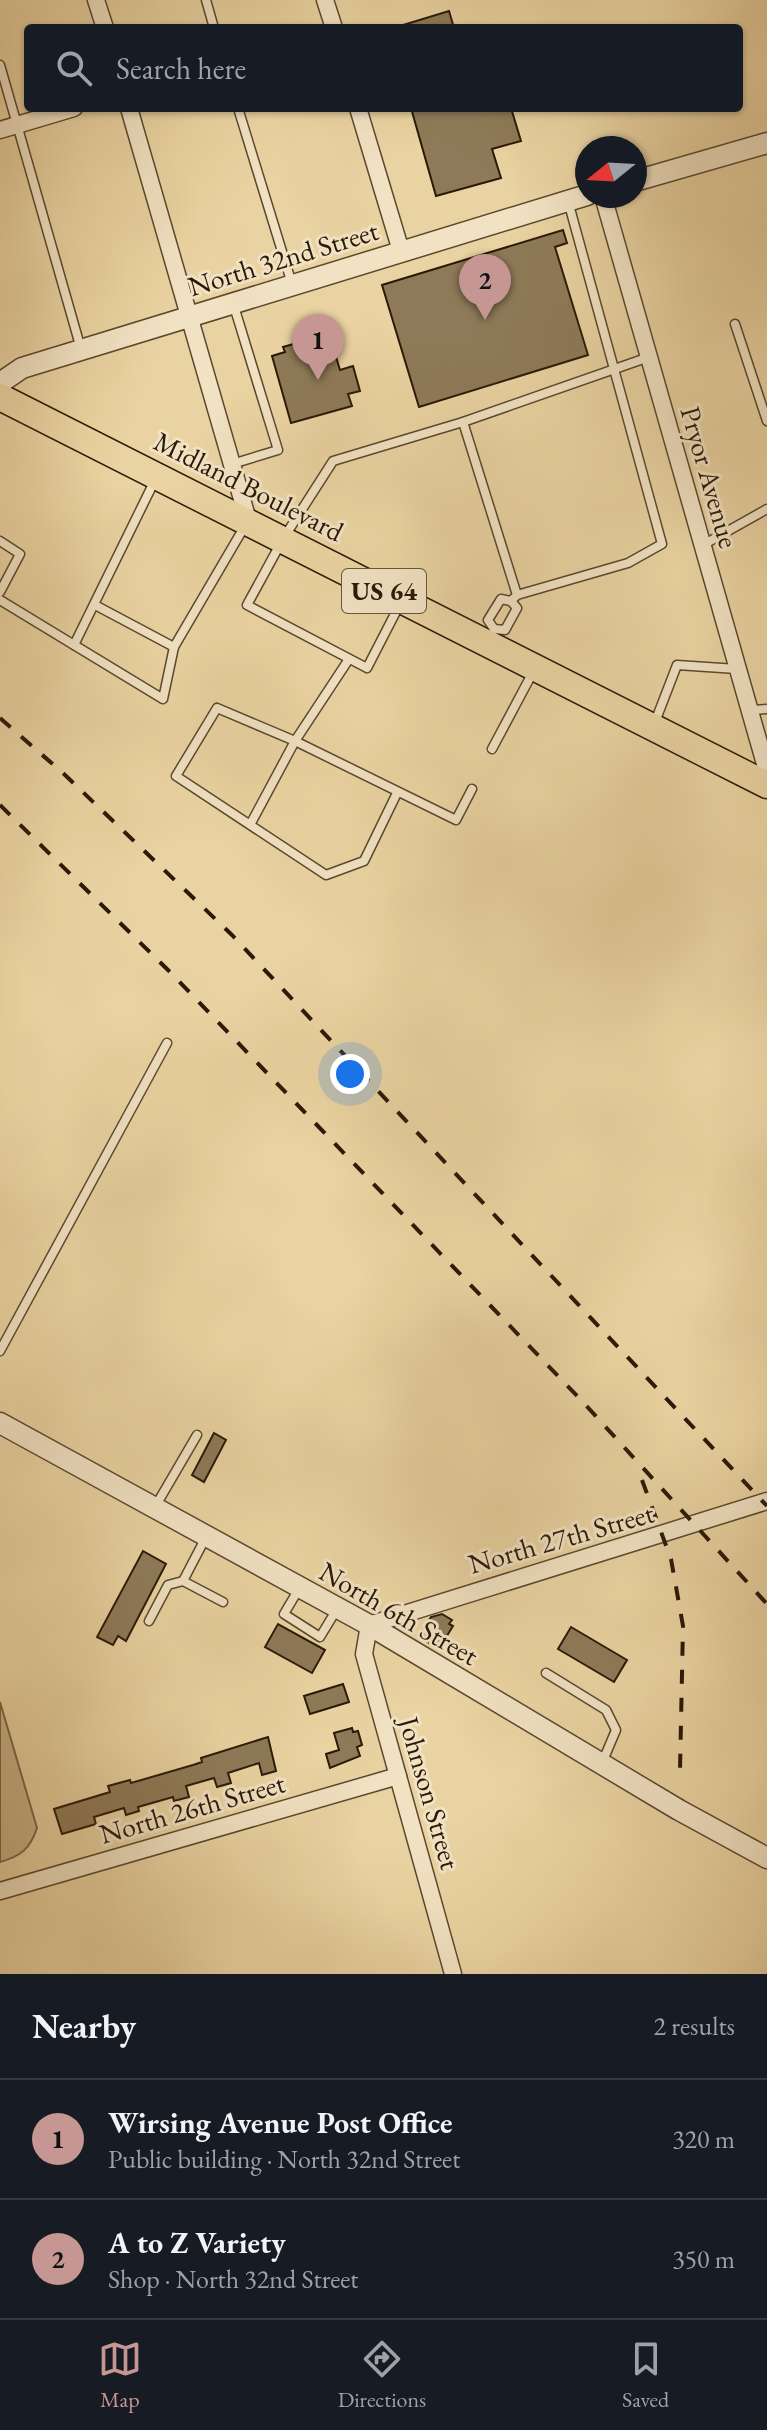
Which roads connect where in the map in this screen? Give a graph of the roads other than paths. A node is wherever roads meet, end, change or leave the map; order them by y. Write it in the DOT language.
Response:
graph roads {
  1 [pos="96,0"];
  2 [pos="206,0"];
  3 [pos="325,0"];
  4 [pos="104,24"];
  5 [pos="213,24"];
  6 [pos="333,24"];
  7 [pos="0,65"];
  8 [pos="61,112"];
  9 [pos="130,112"];
  10 [pos="239,112"];
  11 [pos="359,112"];
  12 [pos="17,125"];
  13 [pos="0,130"];
  14 [pos="767,143"];
  15 [pos="647,178"];
  16 [pos="575,199"];
  17 [pos="580,208"];
  18 [pos="606,208"];
  19 [pos="401,251"];
  20 [pos="292,284"];
  21 [pos="233,303"];
  22 [pos="189,316"];
  23 [pos="735,324"];
  24 [pos="81,350"];
  25 [pos="649,357"];
  26 [pos="613,372"];
  27 [pos="0,383"];
  28 [pos="0,397"];
  29 [pos="767,421"];
  30 [pos="463,422"];
  31 [pos="232,464"];
  32 [pos="157,475"];
  33 [pos="767,509"];
  34 [pos="248,520"];
  35 [pos="283,539"];
  36 [pos="0,541"];
  37 [pos="703,545"];
  38 [pos="0,592"];
  39 [pos="514,598"];
  40 [pos="0,600"];
  41 [pos="402,600"];
  42 [pos="95,605"];
  43 [pos="489,636"];
  44 [pos="74,645"];
  45 [pos="174,647"];
  46 [pos="349,659"];
  47 [pos="535,667"];
  48 [pos="739,669"];
  49 [pos="758,710"];
  50 [pos="653,727"];
  51 [pos="295,741"];
  52 [pos="492,749"];
  53 [pos="767,771"];
  54 [pos="767,785"];
  55 [pos="472,789"];
  56 [pos="397,793"];
  57 [pos="250,825"];
  58 [pos="167,1043"];
  59 [pos="0,1351"];
  60 [pos="0,1423"];
  61 [pos="197,1435"];
  62 [pos="767,1501"];
  63 [pos="154,1507"];
  64 [pos="207,1536"];
  65 [pos="183,1581"];
  66 [pos="300,1587"];
  67 [pos="223,1602"];
  68 [pos="338,1608"];
  69 [pos="149,1621"];
  70 [pos="369,1625"];
  71 [pos="546,1673"];
  72 [pos="602,1764"];
  73 [pos="398,1776"];
  74 [pos="767,1858"];
  75 [pos="0,1891"];
  76 [pos="453,1974"];
  1 -- 4 [label="street"];
  2 -- 5 [label="lane"];
  3 -- 6 [label="street"];
  7 -- 12 [label="lane"];
  8 -- 12 [label="street"];
  9 -- 22 [label="street"];
  10 -- 20 [label="lane"];
  11 -- 19 [label="street"];
  12 -- 13 [label="street"];
  12 -- 24 [label="lane"];
  14 -- 15 [label="street"];
  16 -- 19 [label="street, North 32nd Street"];
  17 -- 26 [label="lane"];
  18 -- 25 [label="street, Pryor Avenue"];
  19 -- 20 [label="street, North 32nd Street"];
  20 -- 21 [label="street, North 32nd Street"];
  21 -- 22 [label="street, North 32nd Street"];
  21 -- 31 [label="lane"];
  22 -- 24 [label="street, North 32nd Street"];
  22 -- 31 [label="street"];
  23 -- 29 [label="lane"];
  24 -- 27 [label="street, North 32nd Street"];
  25 -- 26 [label="lane"];
  25 -- 37 [label="street, Pryor Avenue"];
  26 -- 30 [label="lane"];
  26 -- 39 [label="lane"];
  28 -- 32 [label="main road, Midland Boulevard / US 64"];
  30 -- 35 [label="lane"];
  30 -- 39 [label="lane"];
  31 -- 34 [label="street"];
  32 -- 34 [label="main road, Midland Boulevard / US 64"];
  32 -- 42 [label="lane"];
  33 -- 37 [label="lane"];
  34 -- 35 [label="main road, Midland Boulevard / US 64"];
  34 -- 45 [label="lane"];
  35 -- 41 [label="main road, Midland Boulevard / US 64"];
  35 -- 46 [label="lane"];
  36 -- 38 [label="lane"];
  37 -- 48 [label="street, Pryor Avenue"];
  39 -- 43 [label="lane"];
  39 -- 43 [label="lane"];
  40 -- 44 [label="lane"];
  41 -- 43 [label="main road, Midland Boulevard / US 64"];
  41 -- 46 [label="lane"];
  42 -- 44 [label="lane"];
  42 -- 45 [label="lane"];
  43 -- 47 [label="main road, Midland Boulevard / US 64"];
  44 -- 45 [label="lane"];
  46 -- 51 [label="lane"];
  47 -- 50 [label="main road, Midland Boulevard / US 64"];
  47 -- 52 [label="lane"];
  48 -- 49 [label="street, Pryor Avenue"];
  48 -- 50 [label="lane"];
  49 -- 53 [label="street, Pryor Avenue"];
  50 -- 54 [label="main road, Midland Boulevard / US 64"];
  51 -- 56 [label="lane"];
  51 -- 57 [label="lane"];
  51 -- 57 [label="lane"];
  55 -- 56 [label="lane"];
  56 -- 57 [label="lane"];
  58 -- 59 [label="lane"];
  60 -- 63 [label="street, North 6th Street"];
  61 -- 63 [label="lane"];
  62 -- 70 [label="street, North 27th Street"];
  63 -- 64 [label="street, North 6th Street"];
  64 -- 65 [label="lane"];
  64 -- 66 [label="street, North 6th Street"];
  65 -- 67 [label="lane"];
  65 -- 69 [label="lane"];
  66 -- 68 [label="street, North 6th Street"];
  66 -- 68 [label="lane"];
  68 -- 70 [label="street, North 6th Street"];
  70 -- 72 [label="street, North 6th Street"];
  70 -- 73 [label="street, Johnson Street"];
  71 -- 72 [label="lane"];
  72 -- 74 [label="street, North 6th Street"];
  73 -- 75 [label="street, North 26th Street"];
  73 -- 76 [label="street, Johnson Street"];
}
